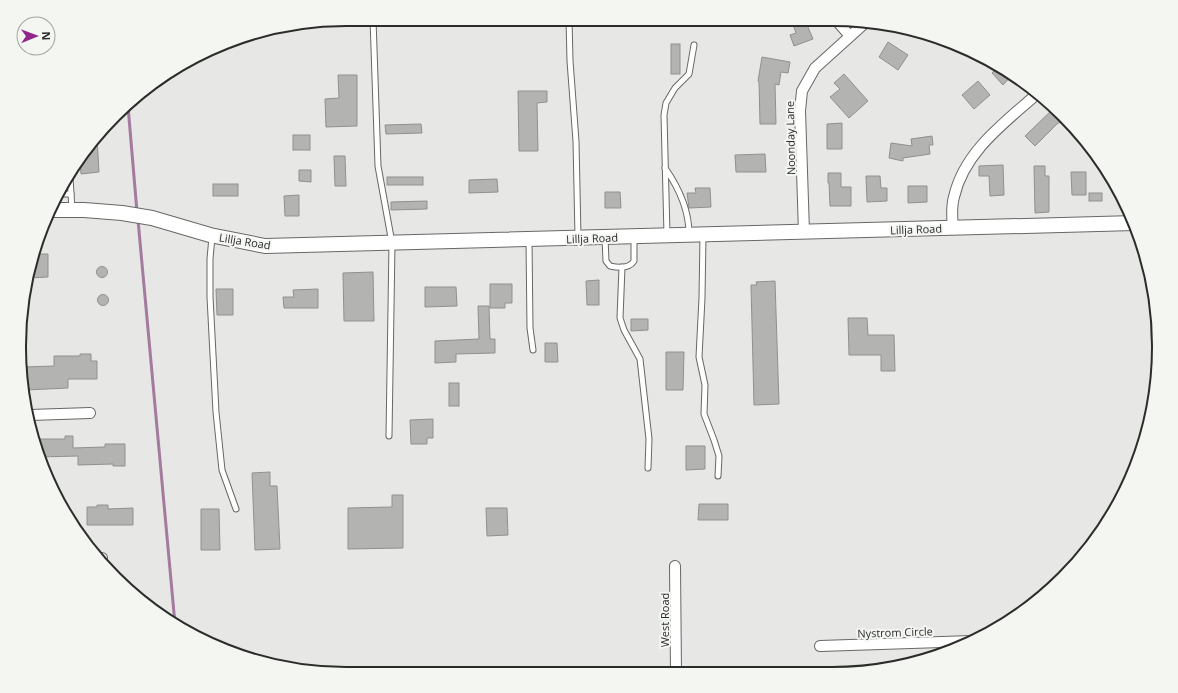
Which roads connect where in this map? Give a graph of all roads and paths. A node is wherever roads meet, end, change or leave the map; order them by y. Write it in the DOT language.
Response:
graph roads {
  1 [pos="373,26"];
  2 [pos="569,26"];
  3 [pos="842,26"];
  4 [pos="859,28"];
  5 [pos="850,36"];
  6 [pos="694,45"];
  7 [pos="1033,97"];
  8 [pos="665,167"];
  9 [pos="70,184"];
  10 [pos="65,194"];
  11 [pos="71,194"];
  12 [pos="57,210"];
  13 [pos="72,210"];
  14 [pos="1128,223"];
  15 [pos="952,228"];
  16 [pos="804,232"];
  17 [pos="696,235"];
  18 [pos="212,236"];
  19 [pos="667,236"];
  20 [pos="634,237"];
  21 [pos="578,238"];
  22 [pos="605,238"];
  23 [pos="529,240"];
  24 [pos="392,243"];
  25 [pos="622,267"];
  26 [pos="534,350"];
  27 [pos="90,413"];
  28 [pos="33,415"];
  29 [pos="390,436"];
  30 [pos="648,468"];
  31 [pos="718,476"];
  32 [pos="236,509"];
  33 [pos="675,566"];
  34 [pos="957,641"];
  35 [pos="820,646"];
  36 [pos="676,667"];
  1 -- 24 [label="lane"];
  2 -- 21 [label="lane"];
  3 -- 5 [label="street"];
  4 -- 5 [label="street, Noonday Lane"];
  5 -- 16 [label="street, Noonday Lane"];
  6 -- 8 [label="lane"];
  7 -- 15 [label="street"];
  8 -- 17 [label="lane"];
  8 -- 19 [label="lane"];
  9 -- 11 [label="lane"];
  10 -- 11 [label="lane"];
  11 -- 13 [label="lane"];
  12 -- 13 [label="street, Lillja Road"];
  13 -- 18 [label="street, Lillja Road"];
  14 -- 15 [label="street, Lillja Road"];
  15 -- 16 [label="street, Lillja Road"];
  16 -- 17 [label="street, Lillja Road"];
  17 -- 19 [label="street, Lillja Road"];
  17 -- 31 [label="lane"];
  18 -- 24 [label="street, Lillja Road"];
  18 -- 32 [label="lane"];
  19 -- 20 [label="street, Lillja Road"];
  20 -- 22 [label="street, Lillja Road"];
  20 -- 25 [label="lane"];
  21 -- 22 [label="street, Lillja Road"];
  21 -- 23 [label="street, Lillja Road"];
  22 -- 25 [label="lane"];
  23 -- 24 [label="street, Lillja Road"];
  23 -- 26 [label="lane"];
  24 -- 29 [label="lane"];
  25 -- 30 [label="lane"];
  27 -- 28 [label="street"];
  33 -- 36 [label="street, West Road"];
  34 -- 35 [label="street, Nystrom Circle"];
}
